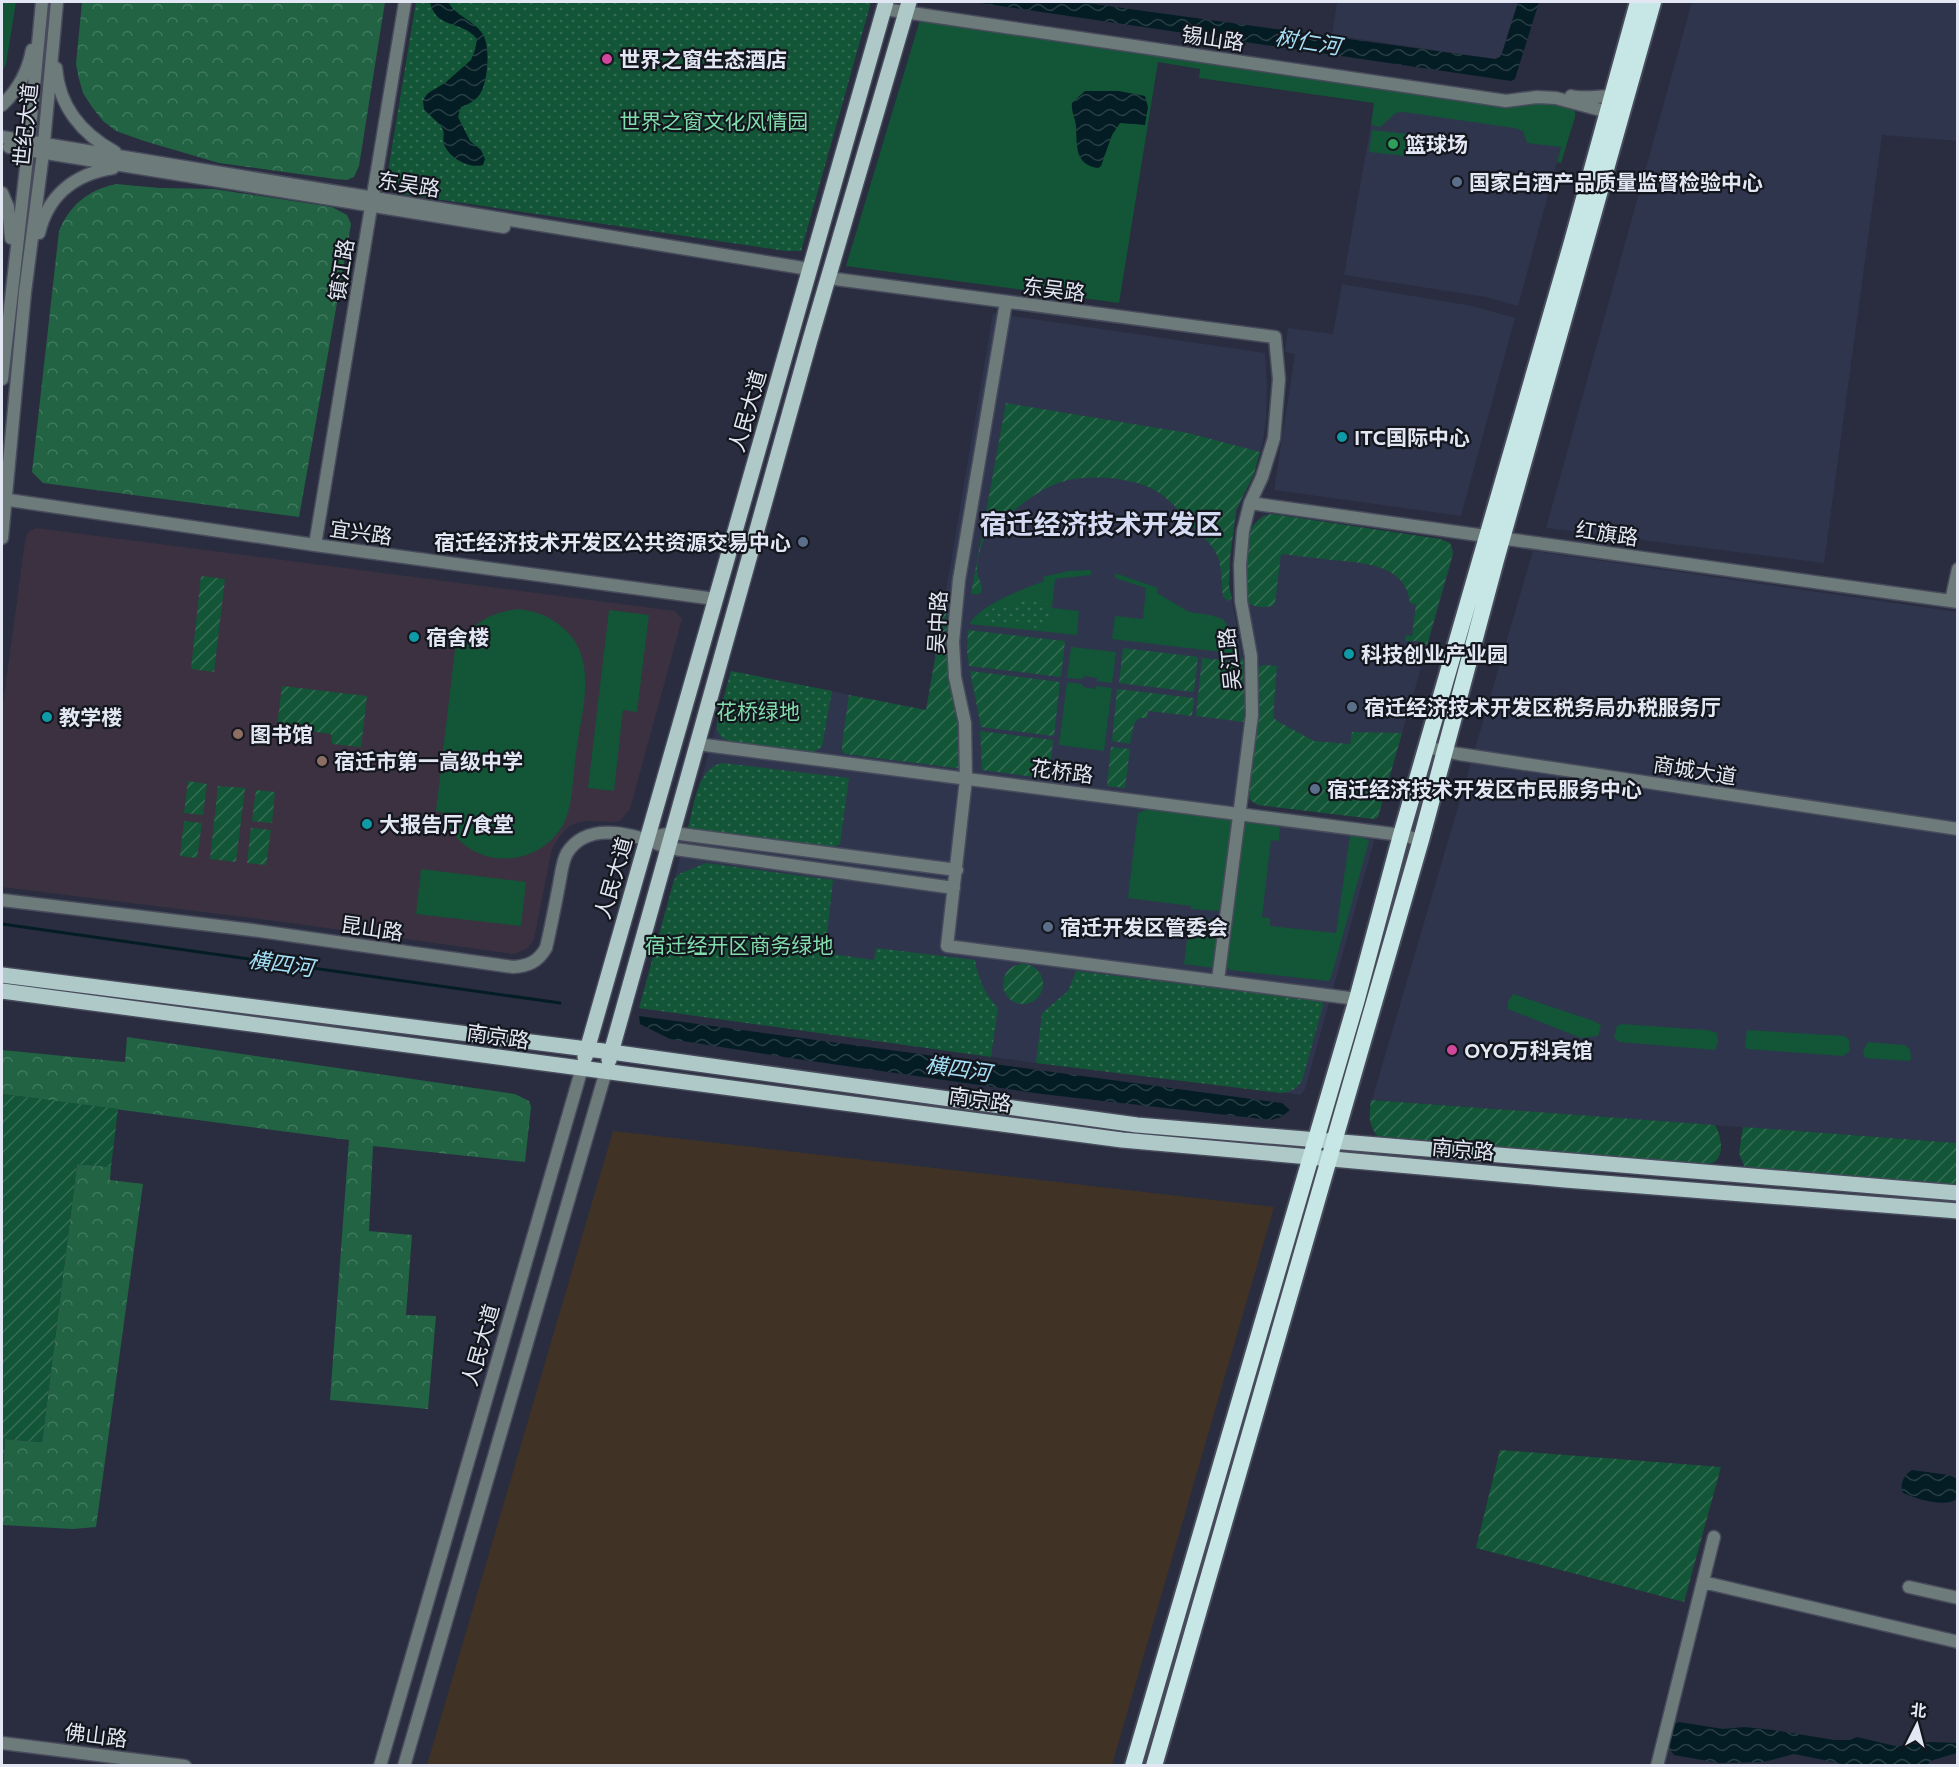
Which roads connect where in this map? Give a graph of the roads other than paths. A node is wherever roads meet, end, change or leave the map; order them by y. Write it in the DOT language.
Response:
graph roads {
  1 [pos="40,2"];
  2 [pos="57,2"];
  3 [pos="405,2"];
  4 [pos="1638,2"];
  5 [pos="1653,2"];
  6 [pos="885,5"];
  7 [pos="907,7"];
  8 [pos="53,40"];
  9 [pos="1610,104"];
  10 [pos="2,105"];
  11 [pos="2,137"];
  12 [pos="2,146"];
  13 [pos="29,146"];
  14 [pos="44,148"];
  15 [pos="124,161"];
  16 [pos="2,193"];
  17 [pos="372,202"];
  18 [pos="808,272"];
  19 [pos="828,278"];
  20 [pos="11,288"];
  21 [pos="26,292"];
  22 [pos="1006,302"];
  23 [pos="1275,337"];
  24 [pos="2,380"];
  25 [pos="4,500"];
  26 [pos="1250,503"];
  27 [pos="1495,536"];
  28 [pos="2,538"];
  29 [pos="315,545"];
  30 [pos="1958,569"];
  31 [pos="715,599"];
  32 [pos="1954,602"];
  33 [pos="697,744"];
  34 [pos="1426,747"];
  35 [pos="1443,752"];
  36 [pos="966,779"];
  37 [pos="1239,814"];
  38 [pos="1958,829"];
  39 [pos="673,833"];
  40 [pos="1401,835"];
  41 [pos="646,838"];
  42 [pos="1421,840"];
  43 [pos="668,848"];
  44 [pos="957,870"];
  45 [pos="954,888"];
  46 [pos="2,900"];
  47 [pos="2,975"];
  48 [pos="1218,980"];
  49 [pos="2,991"];
  50 [pos="1357,999"];
  51 [pos="587,1049"];
  52 [pos="611,1052"];
  53 [pos="582,1068"];
  54 [pos="606,1071"];
  55 [pos="1315,1141"];
  56 [pos="1331,1150"];
  57 [pos="1310,1157"];
  58 [pos="1958,1193"];
  59 [pos="1958,1211"];
  60 [pos="1714,1537"];
  61 [pos="1703,1582"];
  62 [pos="1909,1587"];
  63 [pos="1958,1598"];
  64 [pos="1958,1642"];
  65 [pos="2,1743"];
  66 [pos="185,1766"];
  67 [pos="380,1766"];
  68 [pos="404,1766"];
  69 [pos="1133,1766"];
  70 [pos="1154,1766"];
  71 [pos="1657,1766"];
  1 -- 10 [label="street"];
  1 -- 13 [label="street, 世纪大道"];
  2 -- 8 [label="street, 世纪大道"];
  3 -- 17 [label="street, 镇江路"];
  4 -- 9 [label="highway"];
  5 -- 27 [label="highway"];
  6 -- 7 [label="street, 锡山路"];
  6 -- 18 [label="main road, 人民大道"];
  7 -- 9 [label="street, 锡山路"];
  7 -- 19 [label="main road, 人民大道"];
  8 -- 14 [label="street, 世纪大道"];
  8 -- 15 [label="street"];
  9 -- 27 [label="highway"];
  11 -- 13 [label="street, 东吴路"];
  12 -- 13 [label="street, 东吴路"];
  13 -- 14 [label="street, 东吴路"];
  13 -- 20 [label="street, 世纪大道"];
  14 -- 15 [label="street, 东吴路"];
  14 -- 21 [label="street, 世纪大道"];
  15 -- 17 [label="street, 东吴路"];
  15 -- 21 [label="street"];
  16 -- 20 [label="street"];
  17 -- 18 [label="street, 东吴路"];
  17 -- 29 [label="street, 镇江路"];
  18 -- 31 [label="main road, 人民大道"];
  19 -- 22 [label="street, 东吴路"];
  19 -- 33 [label="main road, 人民大道"];
  20 -- 24 [label="street, 世纪大道"];
  21 -- 25 [label="street, 世纪大道"];
  22 -- 23 [label="street, 东吴路"];
  22 -- 36 [label="street, 吴中路"];
  23 -- 26 [label="street, 吴江路"];
  25 -- 28 [label="street, 世纪大道"];
  25 -- 29 [label="street, 宜兴路"];
  26 -- 27 [label="street, 红旗路"];
  26 -- 37 [label="street, 吴江路"];
  27 -- 32 [label="street, 红旗路"];
  27 -- 34 [label="highway"];
  27 -- 35 [label="highway"];
  29 -- 31 [label="street, 宜兴路"];
  30 -- 32 [label="street"];
  31 -- 41 [label="main road, 人民大道"];
  33 -- 36 [label="street, 花桥路"];
  33 -- 39 [label="main road, 人民大道"];
  34 -- 35 [label="street, 商城大道"];
  34 -- 40 [label="highway"];
  35 -- 38 [label="street, 商城大道"];
  35 -- 42 [label="highway"];
  36 -- 37 [label="street, 花桥路"];
  36 -- 44 [label="street, 吴中路"];
  37 -- 40 [label="street, 花桥路"];
  37 -- 48 [label="street, 吴江路"];
  39 -- 41 [label="street"];
  39 -- 43 [label="main road, 人民大道"];
  39 -- 44 [label="street"];
  40 -- 42 [label="street, 花桥路"];
  40 -- 50 [label="highway"];
  41 -- 43 [label="street"];
  41 -- 46 [label="street, 昆山路"];
  41 -- 51 [label="main road, 人民大道"];
  42 -- 56 [label="highway"];
  43 -- 45 [label="street"];
  43 -- 52 [label="main road, 人民大道"];
  44 -- 45 [label="street, 吴中路"];
  45 -- 48 [label="street, 吴中路"];
  47 -- 51 [label="main road, 南京路"];
  48 -- 50 [label="street"];
  49 -- 53 [label="main road, 南京路"];
  50 -- 55 [label="highway"];
  51 -- 52 [label="main road, 南京路"];
  51 -- 53 [label="main road, 人民大道"];
  52 -- 54 [label="main road, 人民大道"];
  52 -- 55 [label="main road, 南京路"];
  53 -- 54 [label="main road, 南京路"];
  53 -- 67 [label="street, 人民大道"];
  54 -- 57 [label="main road, 南京路"];
  54 -- 68 [label="street, 人民大道"];
  55 -- 56 [label="main road, 南京路"];
  55 -- 57 [label="highway"];
  56 -- 57 [label="main road, 南京路"];
  56 -- 58 [label="main road, 南京路"];
  56 -- 59 [label="main road, 南京路"];
  56 -- 70 [label="highway"];
  57 -- 69 [label="highway"];
  60 -- 61 [label="street"];
  61 -- 64 [label="street"];
  61 -- 71 [label="street"];
  62 -- 63 [label="street"];
  65 -- 66 [label="street, 佛山路"];
}
